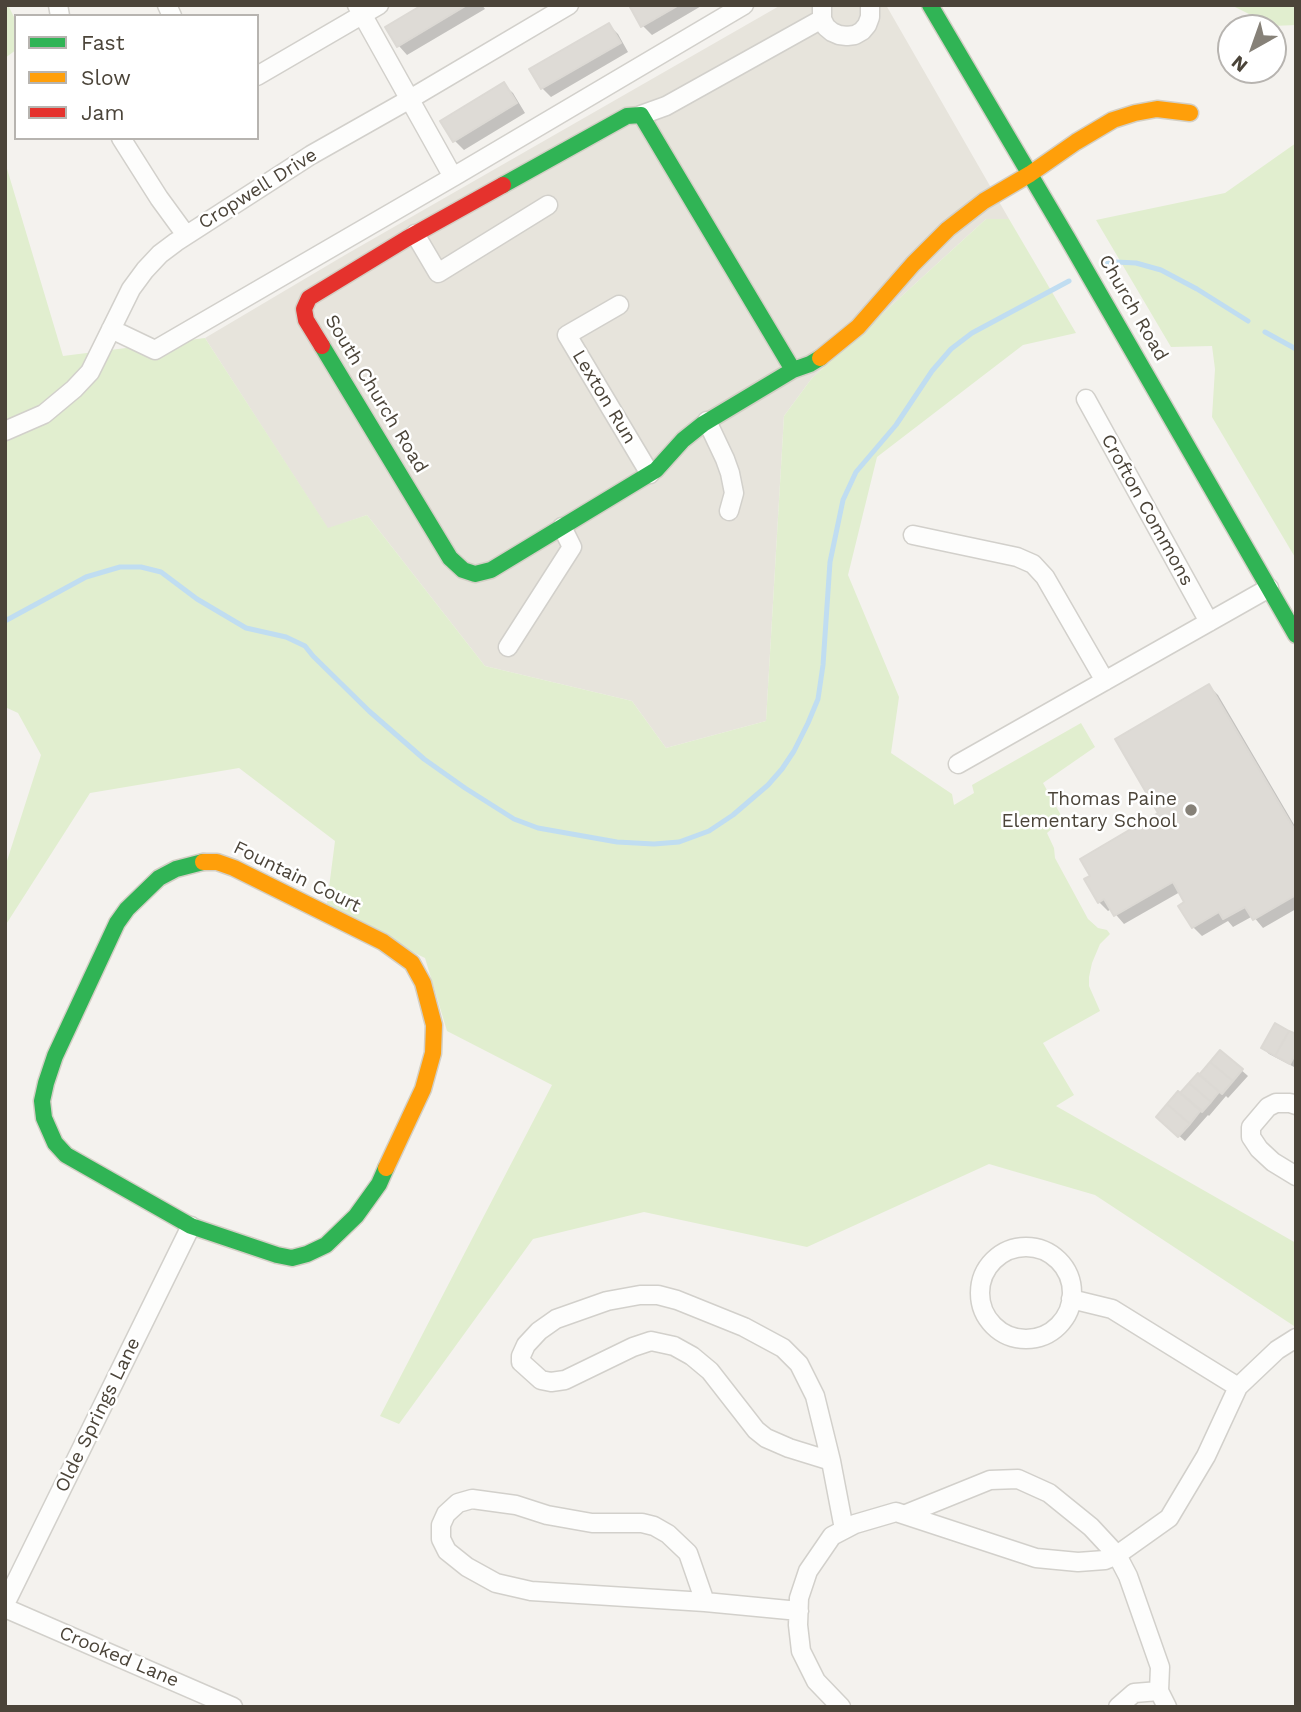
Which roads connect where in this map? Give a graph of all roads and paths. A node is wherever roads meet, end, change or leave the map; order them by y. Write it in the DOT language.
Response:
graph roads {
  1 [pos="379,5"];
  2 [pos="569,5"];
  3 [pos="744,5"];
  4 [pos="870,5"];
  5 [pos="930,5"];
  6 [pos="360,10"];
  7 [pos="822,12"];
  8 [pos="259,75"];
  9 [pos="410,99"];
  10 [pos="1191,113"];
  11 [pos="641,115"];
  12 [pos="122,140"];
  13 [pos="1030,174"];
  14 [pos="453,177"];
  15 [pos="548,205"];
  16 [pos="415,234"];
  17 [pos="186,235"];
  18 [pos="619,305"];
  19 [pos="111,329"];
  20 [pos="793,370"];
  21 [pos="1086,399"];
  22 [pos="707,421"];
  23 [pos="5,431"];
  24 [pos="650,474"];
  25 [pos="729,511"];
  26 [pos="562,527"];
  27 [pos="913,535"];
  28 [pos="1269,588"];
  29 [pos="1209,622"];
  30 [pos="1296,635"];
  31 [pos="508,647"];
  32 [pos="1105,681"];
  33 [pos="958,764"];
  34 [pos="1296,1105"];
  35 [pos="1296,1176"];
  36 [pos="191,1226"];
  37 [pos="1071,1299"];
  38 [pos="1296,1338"];
  39 [pos="1238,1387"];
  40 [pos="831,1461"];
  41 [pos="906,1514"];
  42 [pos="844,1529"];
  43 [pos="1117,1555"];
  44 [pos="705,1602"];
  45 [pos="5,1606"];
  46 [pos="799,1611"];
  47 [pos="1163,1699"];
  48 [pos="233,1707"];
  49 [pos="841,1707"];
  50 [pos="1118,1707"];
  1 -- 6 [label="street"];
  2 -- 9 [label="street, Cropwell Drive"];
  3 -- 14 [label="street"];
  4 -- 7 [label="street"];
  5 -- 13 [label="street, Church Road"];
  6 -- 8 [label="street"];
  6 -- 9 [label="street"];
  7 -- 11 [label="street"];
  9 -- 14 [label="street"];
  9 -- 17 [label="street, Cropwell Drive"];
  10 -- 13 [label="street, South Church Road"];
  11 -- 16 [label="street, South Church Road"];
  11 -- 20 [label="street"];
  12 -- 17 [label="street"];
  13 -- 20 [label="street, South Church Road"];
  13 -- 28 [label="street, Church Road"];
  14 -- 19 [label="street"];
  15 -- 16 [label="street"];
  16 -- 26 [label="street, South Church Road"];
  17 -- 19 [label="street, Cropwell Drive"];
  18 -- 24 [label="street, Lexton Run"];
  19 -- 23 [label="street, Cropwell Drive"];
  20 -- 22 [label="street, South Church Road"];
  21 -- 29 [label="street, Crofton Commons"];
  22 -- 24 [label="street, South Church Road"];
  22 -- 25 [label="street"];
  24 -- 26 [label="street, South Church Road"];
  26 -- 31 [label="street"];
  27 -- 32 [label="street"];
  28 -- 29 [label="street"];
  28 -- 30 [label="street, Church Road"];
  29 -- 32 [label="street"];
  32 -- 33 [label="street"];
  34 -- 35 [label="street"];
  36 -- 36 [label="street, Fountain Court"];
  36 -- 45 [label="street, Olde Springs Lane"];
  37 -- 37 [label="street"];
  37 -- 39 [label="street"];
  38 -- 39 [label="street"];
  39 -- 43 [label="street"];
  40 -- 40 [label="street"];
  40 -- 42 [label="street"];
  41 -- 42 [label="street"];
  41 -- 43 [label="street"];
  41 -- 43 [label="street"];
  42 -- 46 [label="street"];
  43 -- 47 [label="street"];
  44 -- 44 [label="street"];
  44 -- 46 [label="street"];
  45 -- 48 [label="street, Crooked Lane"];
  46 -- 49 [label="street"];
  47 -- 50 [label="street"];
}
